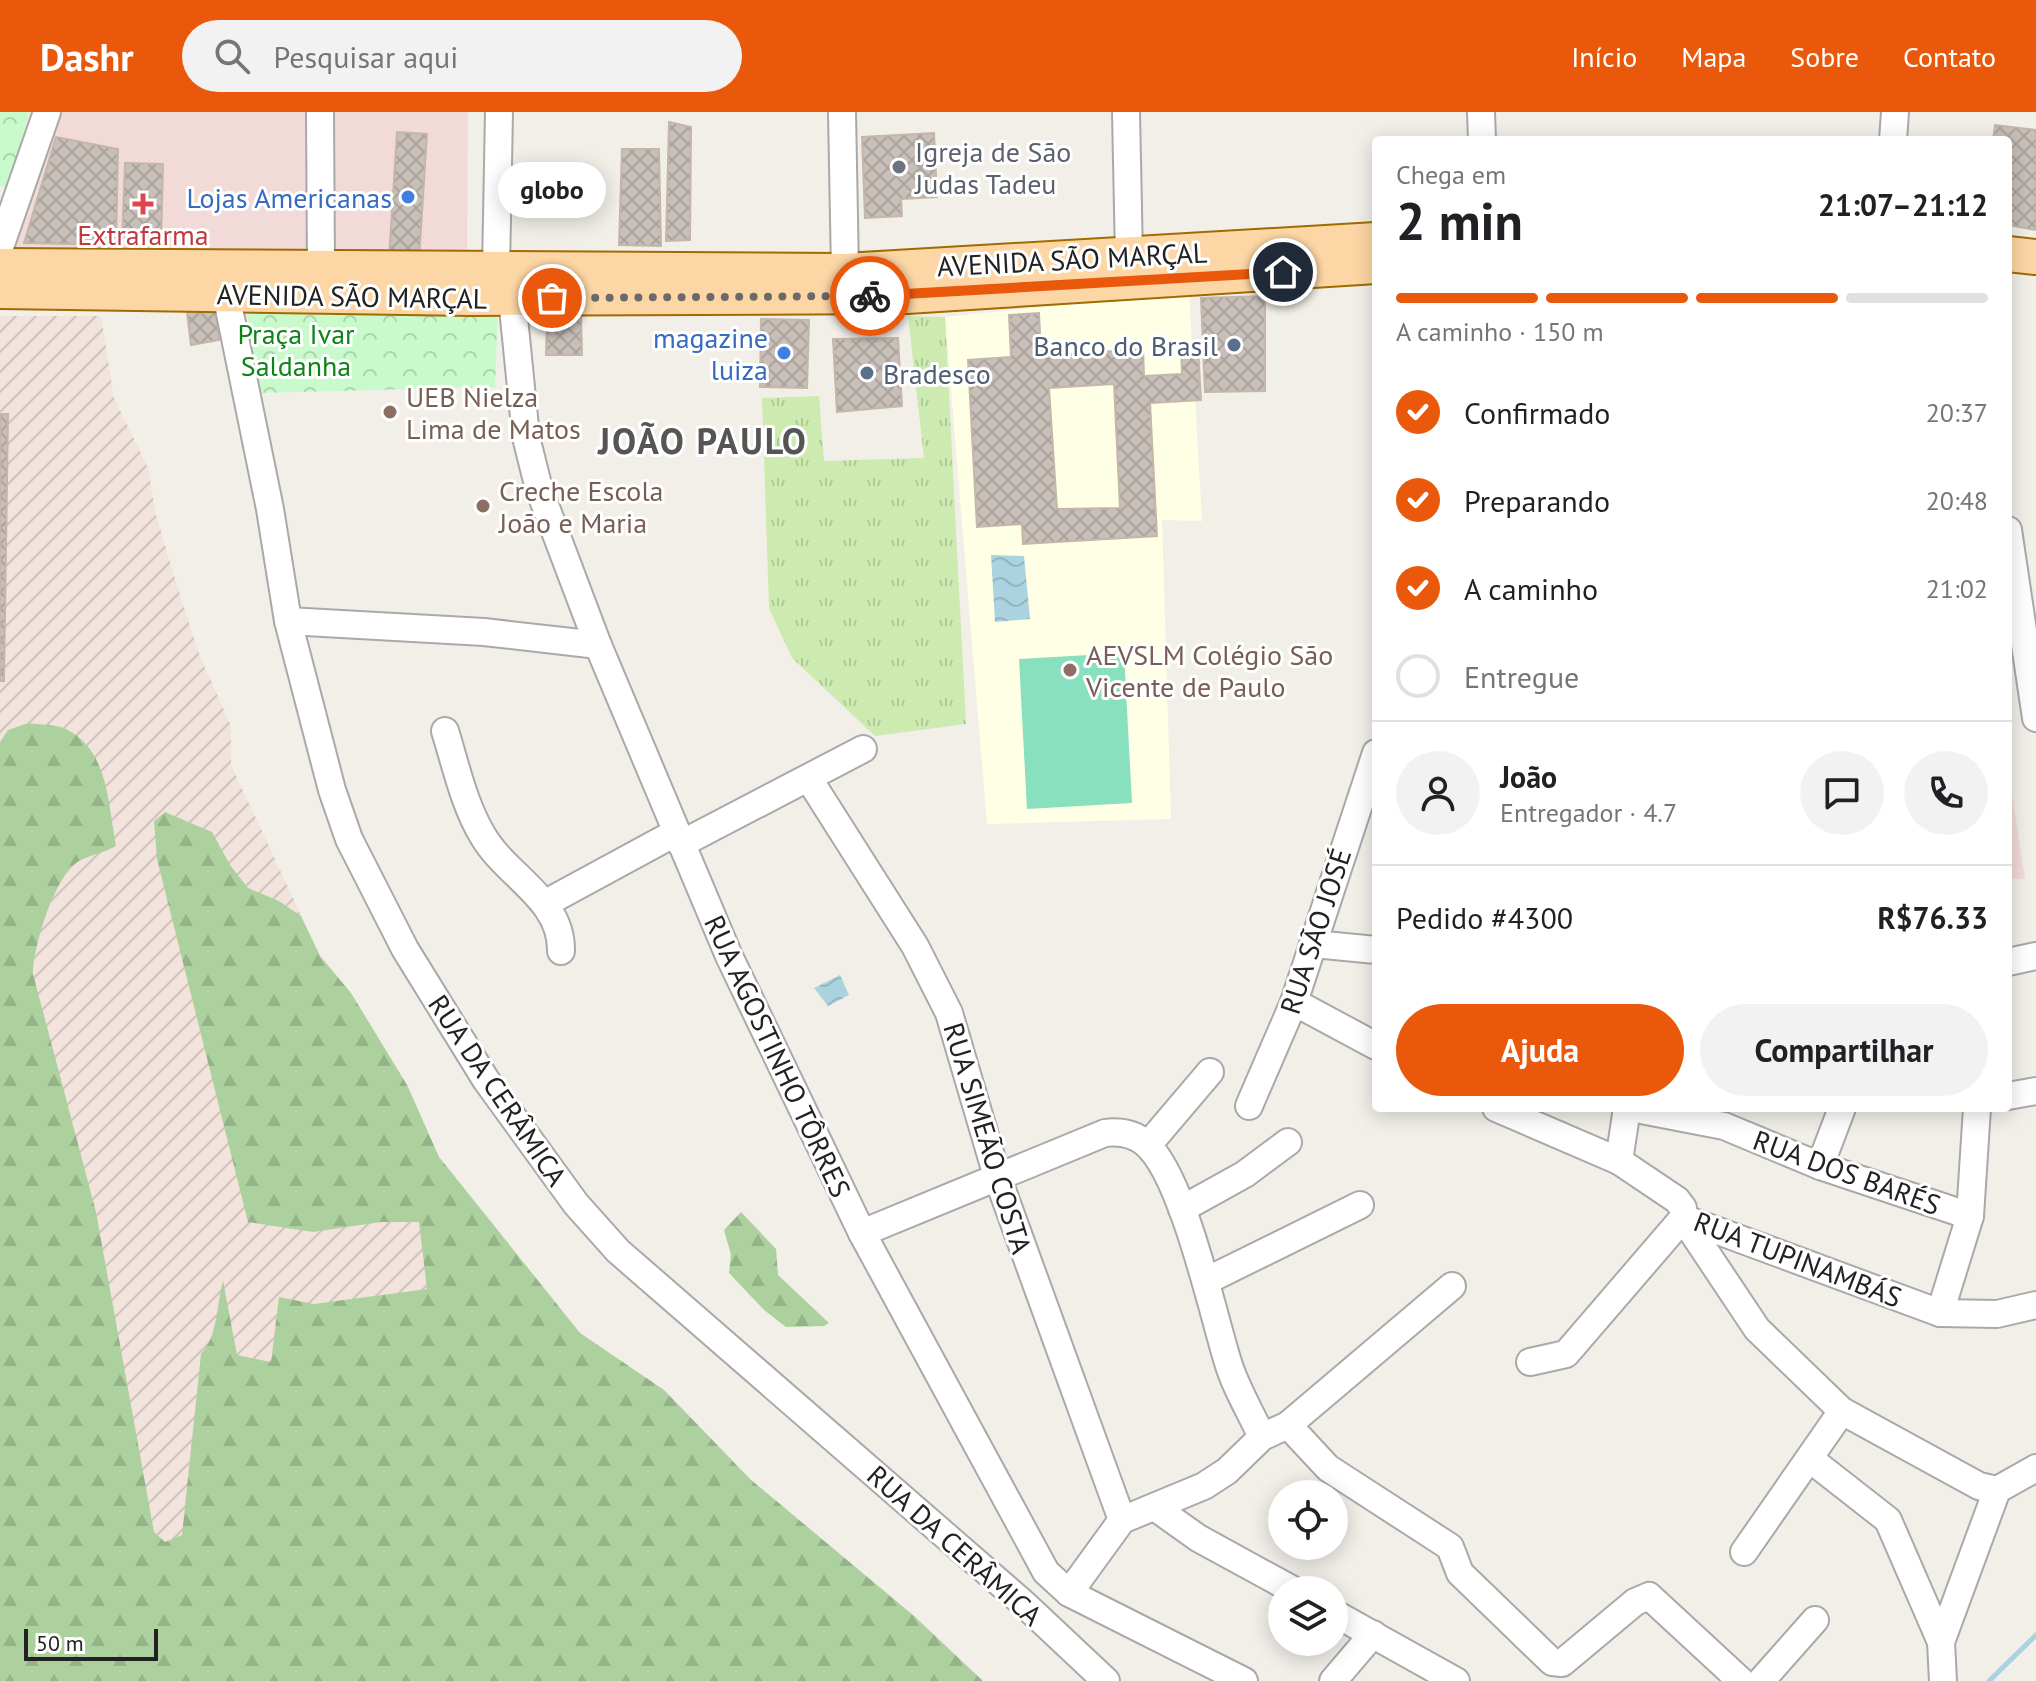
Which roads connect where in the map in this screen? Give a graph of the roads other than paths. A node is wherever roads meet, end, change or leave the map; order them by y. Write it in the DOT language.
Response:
graph roads {
  1 [pos="47,112"];
  2 [pos="320,112"];
  3 [pos="499,112"];
  4 [pos="842,112"];
  5 [pos="1126,112"];
  6 [pos="1481,112"];
  7 [pos="1895,112"];
  8 [pos="1482,136"];
  9 [pos="1893,136"];
  10 [pos="5,215"];
  11 [pos="1372,240"];
  12 [pos="0,247"];
  13 [pos="2012,254"];
  14 [pos="1129,257"];
  15 [pos="2036,257"];
  16 [pos="0,266"];
  17 [pos="1372,266"];
  18 [pos="321,268"];
  19 [pos="845,271"];
  20 [pos="2012,276"];
  21 [pos="2036,279"];
  22 [pos="504,284"];
  23 [pos="0,291"];
  24 [pos="226,294"];
  25 [pos="2012,563"];
  26 [pos="288,621"];
  27 [pos="598,645"];
  28 [pos="2036,718"];
  29 [pos="445,731"];
  30 [pos="863,749"];
  31 [pos="1372,774"];
  32 [pos="809,779"];
  33 [pos="1365,811"];
  34 [pos="678,838"];
  35 [pos="546,903"];
  36 [pos="1314,944"];
  37 [pos="1372,950"];
  38 [pos="561,951"];
  39 [pos="2036,956"];
  40 [pos="2012,961"];
  41 [pos="1294,1002"];
  42 [pos="1372,1044"];
  43 [pos="1210,1072"];
  44 [pos="2036,1091"];
  45 [pos="2012,1095"];
  46 [pos="1249,1106"];
  47 [pos="1505,1112"];
  48 [pos="1628,1112"];
  49 [pos="1650,1112"];
  50 [pos="1840,1112"];
  51 [pos="1977,1112"];
  52 [pos="1288,1142"];
  53 [pos="1148,1145"];
  54 [pos="1619,1161"];
  55 [pos="1820,1166"];
  56 [pos="997,1176"];
  57 [pos="1360,1205"];
  58 [pos="1182,1209"];
  59 [pos="1970,1216"];
  60 [pos="1683,1218"];
  61 [pos="862,1233"];
  62 [pos="1206,1281"];
  63 [pos="1452,1286"];
  64 [pos="2036,1305"];
  65 [pos="1940,1313"];
  66 [pos="1530,1362"];
  67 [pos="1842,1411"];
  68 [pos="1288,1425"];
  69 [pos="1262,1437"];
  70 [pos="1810,1459"];
  71 [pos="2036,1468"];
  72 [pos="1997,1490"];
  73 [pos="1156,1508"];
  74 [pos="1122,1520"];
  75 [pos="1744,1552"];
  76 [pos="1046,1572"];
  77 [pos="1268,1576"];
  78 [pos="1069,1593"];
  79 [pos="1023,1603"];
  80 [pos="1815,1620"];
  81 [pos="1348,1621"];
  82 [pos="1373,1634"];
  83 [pos="1941,1642"];
  84 [pos="1106,1681"];
  85 [pos="1244,1681"];
  86 [pos="1333,1681"];
  87 [pos="1456,1681"];
  88 [pos="1741,1681"];
  89 [pos="1761,1681"];
  90 [pos="1943,1681"];
  1 -- 10 [label="street"];
  2 -- 18 [label="street"];
  3 -- 22 [label="street, RUA AGOSTINHO TÔRRES"];
  4 -- 19 [label="street"];
  5 -- 14 [label="street"];
  6 -- 8 [label="street"];
  7 -- 9 [label="street"];
  10 -- 12 [label="street"];
  11 -- 14 [label="main road, AVENIDA SÃO MARÇAL"];
  13 -- 15 [label="main road"];
  14 -- 19 [label="main road, AVENIDA SÃO MARÇAL"];
  16 -- 18 [label="main road, AVENIDA SÃO MARÇAL"];
  17 -- 22 [label="main road, AVENIDA SÃO MARÇAL"];
  18 -- 22 [label="main road, AVENIDA SÃO MARÇAL"];
  19 -- 22 [label="main road, AVENIDA SÃO MARÇAL"];
  20 -- 21 [label="main road"];
  22 -- 24 [label="main road, AVENIDA SÃO MARÇAL"];
  22 -- 27 [label="street, RUA AGOSTINHO TÔRRES"];
  23 -- 24 [label="main road, AVENIDA SÃO MARÇAL"];
  24 -- 26 [label="street, RUA DA CERÂMICA"];
  25 -- 28 [label="street"];
  26 -- 27 [label="street"];
  26 -- 79 [label="street, RUA DA CERÂMICA"];
  27 -- 34 [label="street, RUA AGOSTINHO TÔRRES"];
  29 -- 35 [label="street"];
  30 -- 32 [label="street"];
  31 -- 33 [label="street, RUA SÃO JOSÉ"];
  32 -- 34 [label="street"];
  32 -- 56 [label="street, RUA SIMEÃO COSTA"];
  33 -- 36 [label="street, RUA SÃO JOSÉ"];
  34 -- 35 [label="street"];
  34 -- 61 [label="street, RUA AGOSTINHO TÔRRES"];
  35 -- 38 [label="street"];
  36 -- 37 [label="street"];
  36 -- 41 [label="street, RUA SÃO JOSÉ"];
  39 -- 40 [label="street"];
  41 -- 42 [label="street"];
  41 -- 46 [label="street, RUA SÃO JOSÉ"];
  43 -- 53 [label="street"];
  44 -- 45 [label="street"];
  47 -- 54 [label="street, RUA TUPINAMBÁS"];
  48 -- 54 [label="street"];
  49 -- 55 [label="street, RUA DOS BARÉS"];
  50 -- 55 [label="street"];
  51 -- 59 [label="street"];
  52 -- 58 [label="street"];
  53 -- 56 [label="street"];
  53 -- 58 [label="street"];
  54 -- 60 [label="street, RUA TUPINAMBÁS"];
  55 -- 59 [label="street, RUA DOS BARÉS"];
  56 -- 61 [label="street"];
  56 -- 74 [label="street, RUA SIMEÃO COSTA"];
  57 -- 62 [label="street"];
  58 -- 62 [label="street"];
  59 -- 65 [label="street"];
  60 -- 65 [label="street, RUA TUPINAMBÁS"];
  60 -- 66 [label="street"];
  60 -- 67 [label="street"];
  61 -- 76 [label="street, RUA AGOSTINHO TÔRRES"];
  62 -- 69 [label="street"];
  63 -- 68 [label="street"];
  64 -- 65 [label="street, RUA TUPINAMBÁS"];
  67 -- 70 [label="street"];
  67 -- 72 [label="street"];
  68 -- 69 [label="street"];
  68 -- 88 [label="street"];
  69 -- 73 [label="street"];
  70 -- 75 [label="street"];
  70 -- 83 [label="street"];
  71 -- 72 [label="street"];
  72 -- 83 [label="street"];
  73 -- 74 [label="street"];
  73 -- 77 [label="street"];
  74 -- 78 [label="street"];
  76 -- 78 [label="street, RUA AGOSTINHO TÔRRES"];
  76 -- 79 [label="street"];
  78 -- 85 [label="street, RUA AGOSTINHO TÔRRES"];
  79 -- 84 [label="street, RUA DA CERÂMICA"];
  80 -- 89 [label="street"];
  81 -- 82 [label="street"];
  82 -- 86 [label="street"];
  82 -- 87 [label="street"];
  83 -- 90 [label="street"];
}
